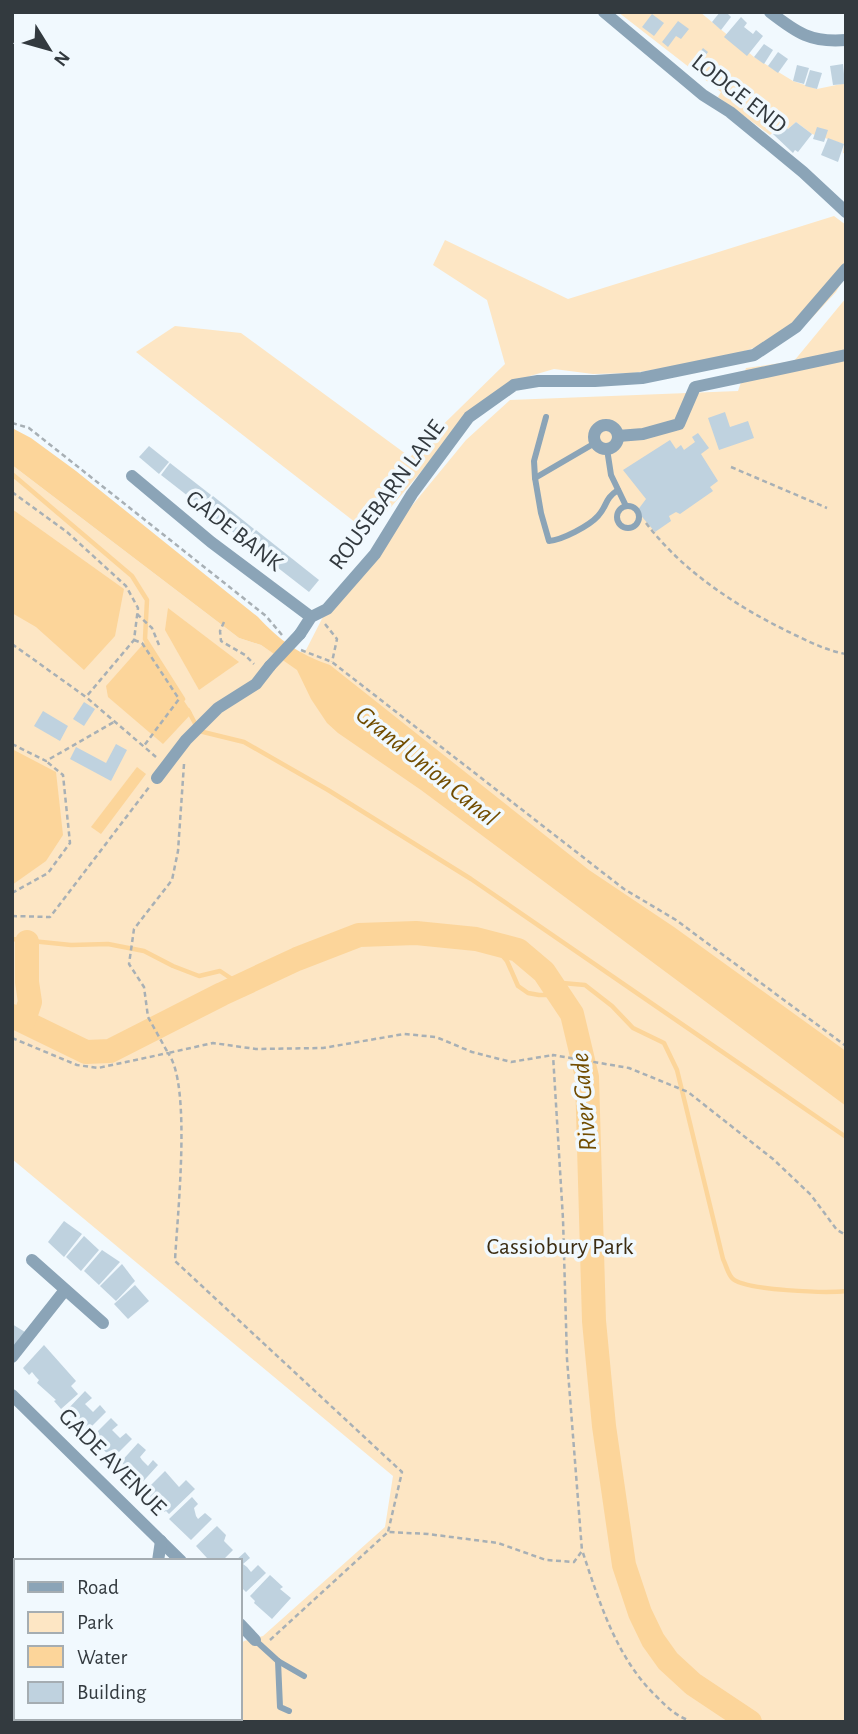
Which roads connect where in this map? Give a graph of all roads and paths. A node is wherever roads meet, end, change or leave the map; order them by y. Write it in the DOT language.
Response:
graph roads {
  1 [pos="604,12"];
  2 [pos="770,12"];
  3 [pos="846,40"];
  4 [pos="846,212"];
  5 [pos="846,269"];
  6 [pos="846,355"];
  7 [pos="546,417"];
  8 [pos="12,423"];
  9 [pos="618,436"];
  10 [pos="601,446"];
  11 [pos="731,467"];
  12 [pos="132,476"];
  13 [pos="535,478"];
  14 [pos="618,490"];
  15 [pos="12,492"];
  16 [pos="626,506"];
  17 [pos="827,508"];
  18 [pos="646,523"];
  19 [pos="137,614"];
  20 [pos="314,616"];
  21 [pos="224,622"];
  22 [pos="287,639"];
  23 [pos="134,640"];
  24 [pos="298,640"];
  25 [pos="12,644"];
  26 [pos="159,645"];
  27 [pos="846,654"];
  28 [pos="332,662"];
  29 [pos="267,670"];
  30 [pos="86,697"];
  31 [pos="114,722"];
  32 [pos="188,738"];
  33 [pos="12,744"];
  34 [pos="143,747"];
  35 [pos="46,761"];
  36 [pos="167,765"];
  37 [pos="157,778"];
  38 [pos="12,892"];
  39 [pos="12,916"];
  40 [pos="12,1038"];
  41 [pos="846,1046"];
  42 [pos="168,1053"];
  43 [pos="553,1055"];
  44 [pos="846,1235"];
  45 [pos="32,1260"];
  46 [pos="65,1290"];
  47 [pos="103,1323"];
  48 [pos="12,1357"];
  49 [pos="12,1395"];
  50 [pos="388,1532"];
  51 [pos="161,1541"];
  52 [pos="582,1551"];
  53 [pos="158,1559"];
  54 [pos="179,1559"];
  55 [pos="242,1626"];
  56 [pos="259,1644"];
  57 [pos="278,1661"];
  58 [pos="304,1676"];
  59 [pos="289,1711"];
  60 [pos="689,1721"];
  61 [pos="683,1722"];
  1 -- 4 [label="street, LODGE END"];
  2 -- 3 [label="street"];
  5 -- 20 [label="street, ROUSEBARN LANE"];
  6 -- 9 [label="street"];
  7 -- 13 [label="lane"];
  8 -- 22 [label="path"];
  9 -- 10 [label="street"];
  9 -- 10 [label="street"];
  10 -- 13 [label="lane"];
  10 -- 14 [label="lane"];
  11 -- 17 [label="path"];
  12 -- 20 [label="street, GADE BANK"];
  13 -- 14 [label="lane"];
  14 -- 16 [label="lane"];
  15 -- 19 [label="path"];
  18 -- 27 [label="path"];
  19 -- 23 [label="path"];
  19 -- 26 [label="path"];
  20 -- 24 [label="street, ROUSEBARN LANE"];
  20 -- 28 [label="path"];
  21 -- 29 [label="path"];
  23 -- 30 [label="path"];
  23 -- 34 [label="path"];
  24 -- 28 [label="path"];
  24 -- 29 [label="street, ROUSEBARN LANE, bridge"];
  25 -- 30 [label="path"];
  28 -- 41 [label="path"];
  29 -- 32 [label="street, ROUSEBARN LANE"];
  30 -- 31 [label="path"];
  31 -- 34 [label="path"];
  31 -- 35 [label="path"];
  32 -- 36 [label="street, ROUSEBARN LANE"];
  32 -- 42 [label="path"];
  33 -- 35 [label="path"];
  34 -- 36 [label="path"];
  35 -- 38 [label="path"];
  36 -- 37 [label="street, ROUSEBARN LANE"];
  37 -- 39 [label="path"];
  40 -- 42 [label="path"];
  42 -- 43 [label="path"];
  42 -- 50 [label="path"];
  43 -- 44 [label="path"];
  43 -- 52 [label="path"];
  45 -- 46 [label="street"];
  46 -- 47 [label="street"];
  46 -- 48 [label="street"];
  49 -- 51 [label="street, GADE AVENUE"];
  50 -- 52 [label="path"];
  50 -- 56 [label="path"];
  51 -- 53 [label="street"];
  51 -- 54 [label="street, GADE AVENUE"];
  52 -- 60 [label="path"];
  55 -- 56 [label="street"];
  56 -- 57 [label="lane"];
  57 -- 58 [label="lane"];
  57 -- 59 [label="lane"];
  60 -- 61 [label="path"];
}
